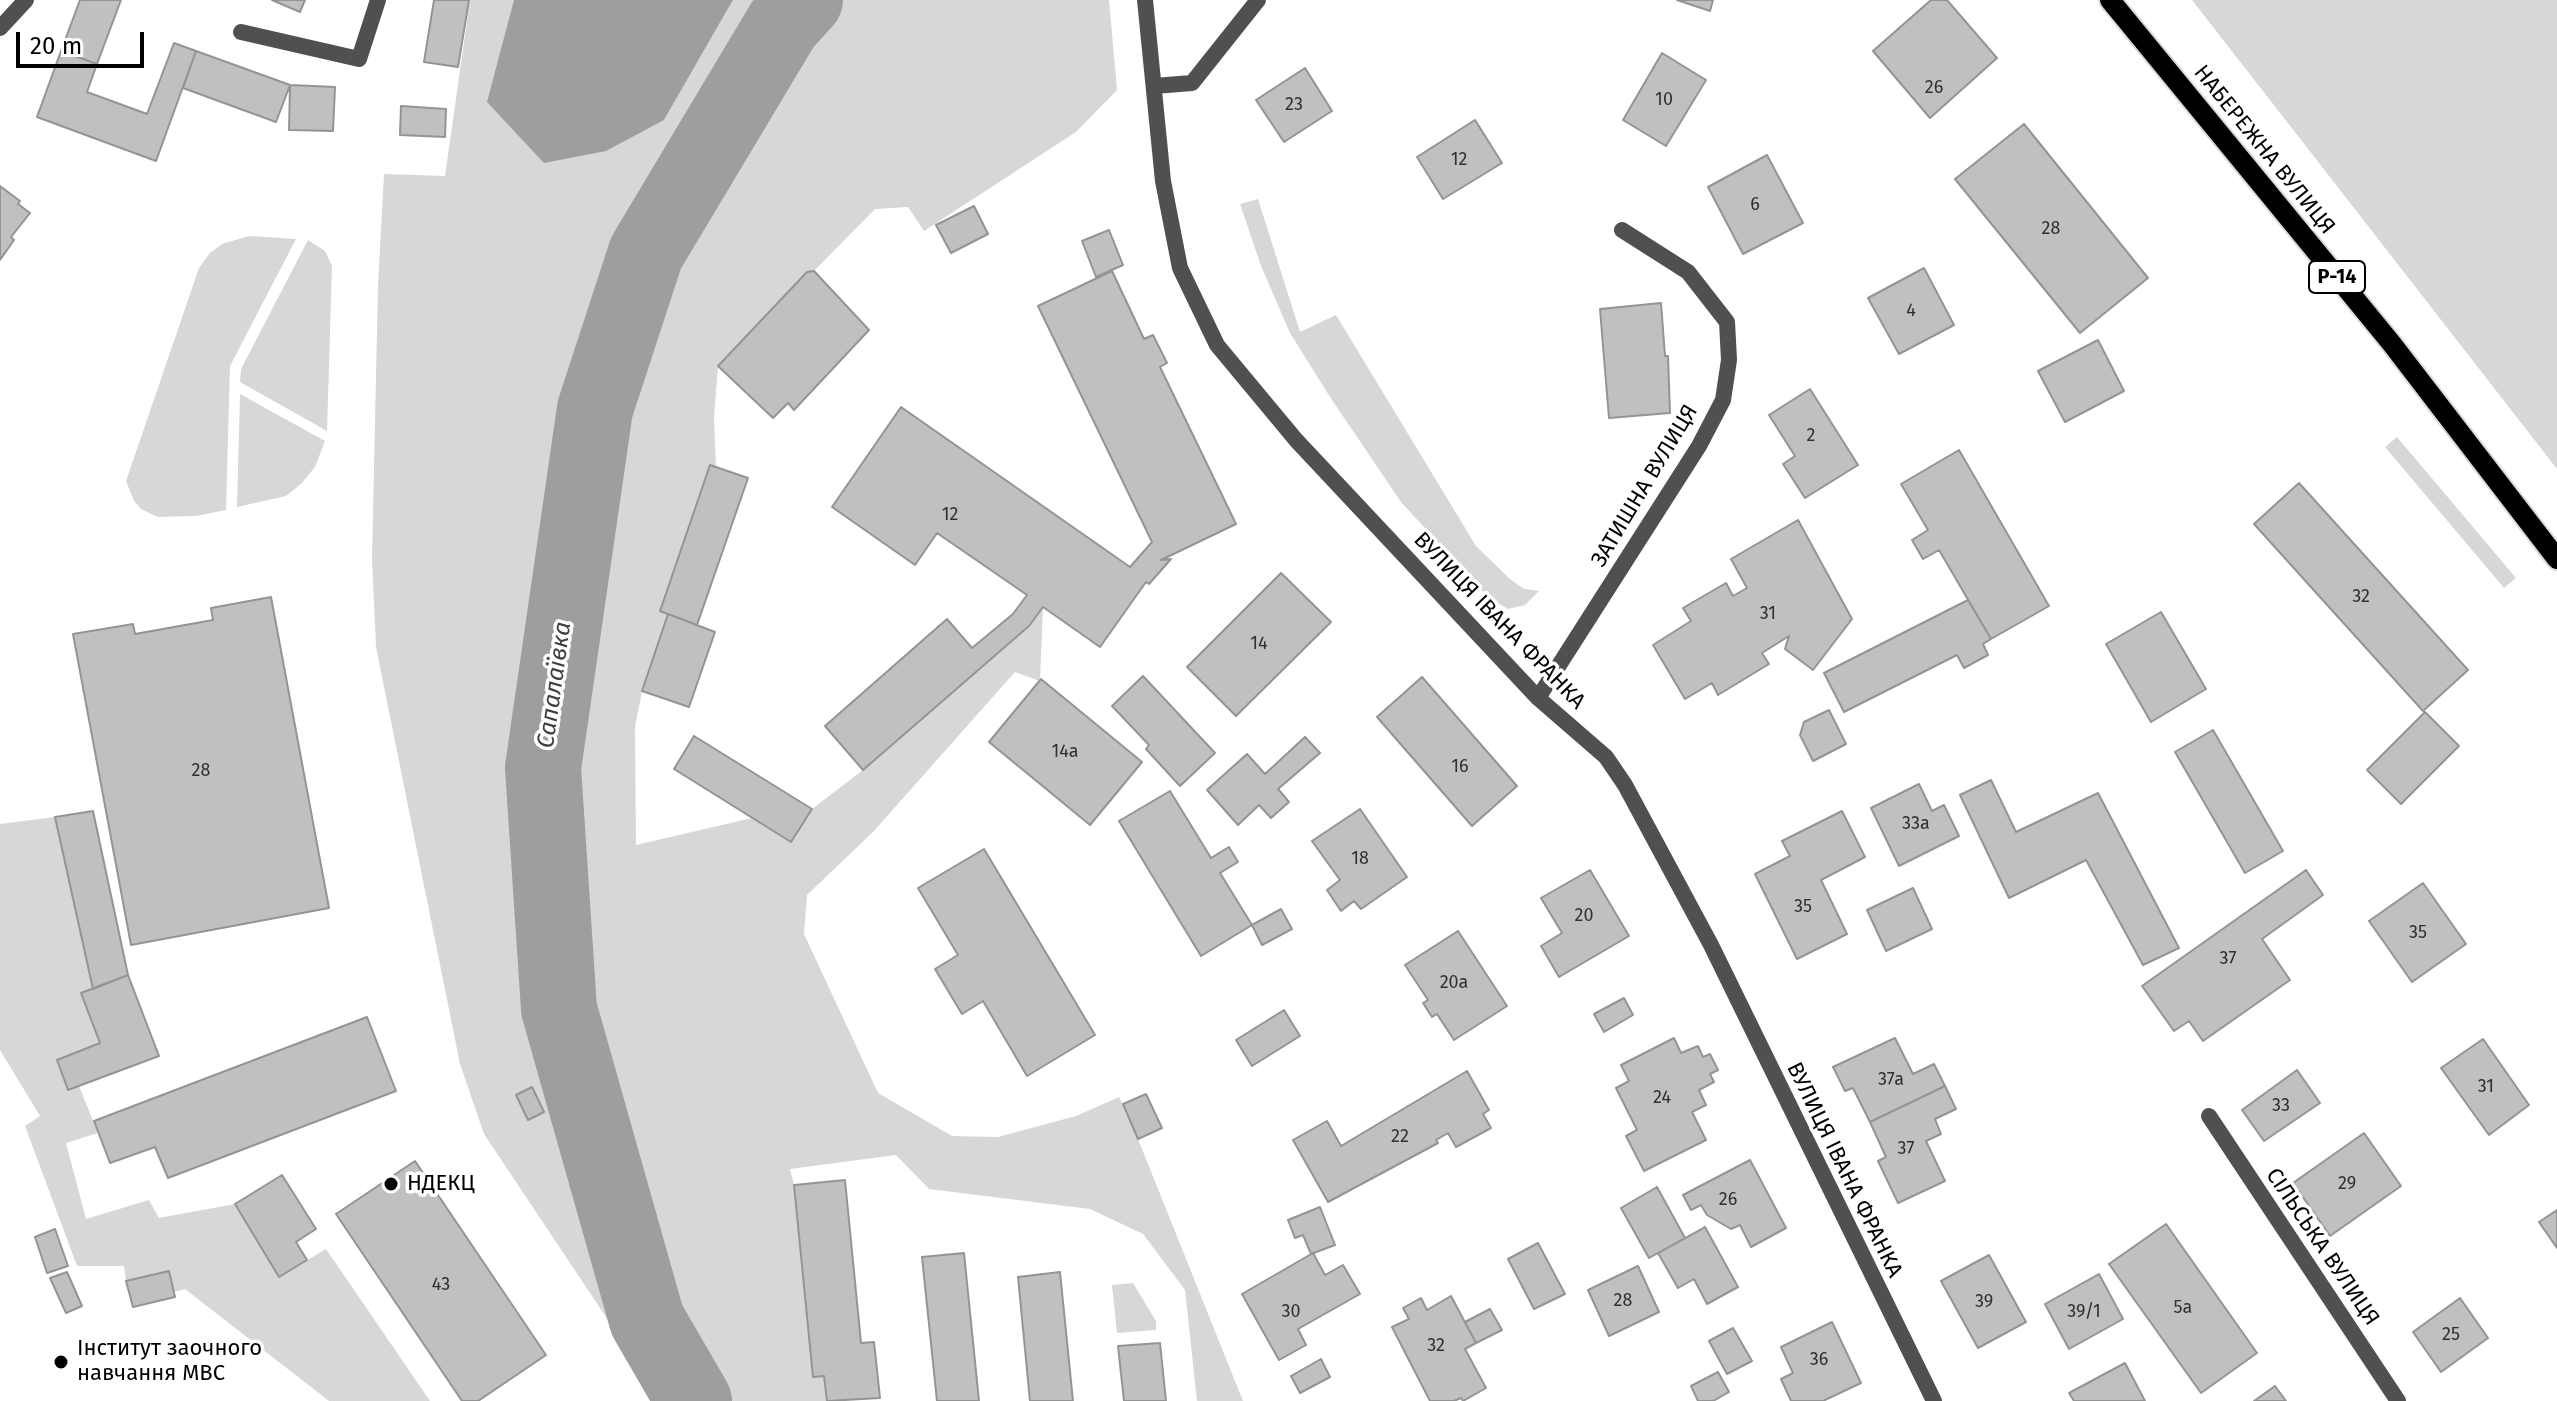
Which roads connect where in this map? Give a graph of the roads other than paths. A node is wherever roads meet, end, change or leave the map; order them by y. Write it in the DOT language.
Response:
graph roads {
  1 [pos="26,0"];
  2 [pos="378,0"];
  3 [pos="1145,0"];
  4 [pos="1258,0"];
  5 [pos="2110,0"];
  6 [pos="0,28"];
  7 [pos="241,32"];
  8 [pos="1154,86"];
  9 [pos="1622,230"];
  10 [pos="2557,559"];
  11 [pos="1538,698"];
  12 [pos="2209,1116"];
  13 [pos="1934,1401"];
  14 [pos="2398,1401"];
  1 -- 6 [label="street"];
  2 -- 7 [label="street"];
  3 -- 8 [label="street, ВУЛИЦЯ ІВАНА ФРАНКА"];
  4 -- 8 [label="street"];
  5 -- 10 [label="main road, НАБЕРЕЖНА ВУЛИЦЯ / Р-14"];
  8 -- 11 [label="street, ВУЛИЦЯ ІВАНА ФРАНКА"];
  9 -- 11 [label="street, ЗАТИШНА ВУЛИЦЯ"];
  11 -- 13 [label="street, ВУЛИЦЯ ІВАНА ФРАНКА"];
  12 -- 14 [label="street, СІЛЬСЬКА ВУЛИЦЯ"];
}
